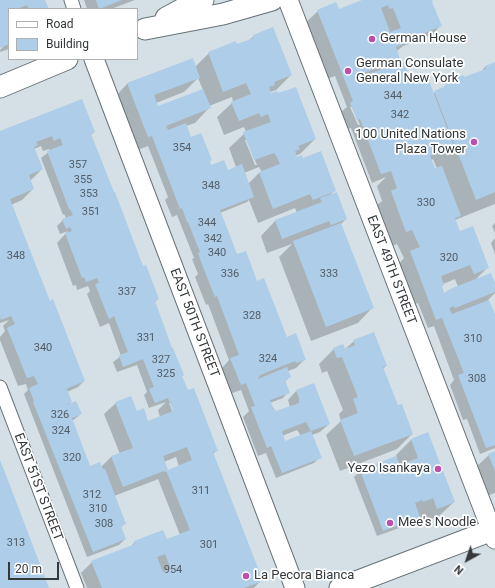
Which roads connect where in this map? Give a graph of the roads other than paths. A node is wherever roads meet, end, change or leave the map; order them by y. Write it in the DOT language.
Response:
graph roads {
  1 [pos="204,0"];
  2 [pos="272,0"];
  3 [pos="288,0"];
  4 [pos="141,31"];
  5 [pos="65,60"];
  6 [pos="94,60"];
  7 [pos="0,87"];
  8 [pos="0,387"];
  9 [pos="494,533"];
  10 [pos="76,588"];
  11 [pos="295,588"];
  12 [pos="340,588"];
  1 -- 4 [label="main road"];
  2 -- 4 [label="main road"];
  3 -- 9 [label="main road, EAST 49TH STREET"];
  5 -- 7 [label="main road"];
  6 -- 11 [label="main road, EAST 50TH STREET"];
  8 -- 10 [label="street, EAST 51ST STREET"];
  9 -- 12 [label="main road"];
}
